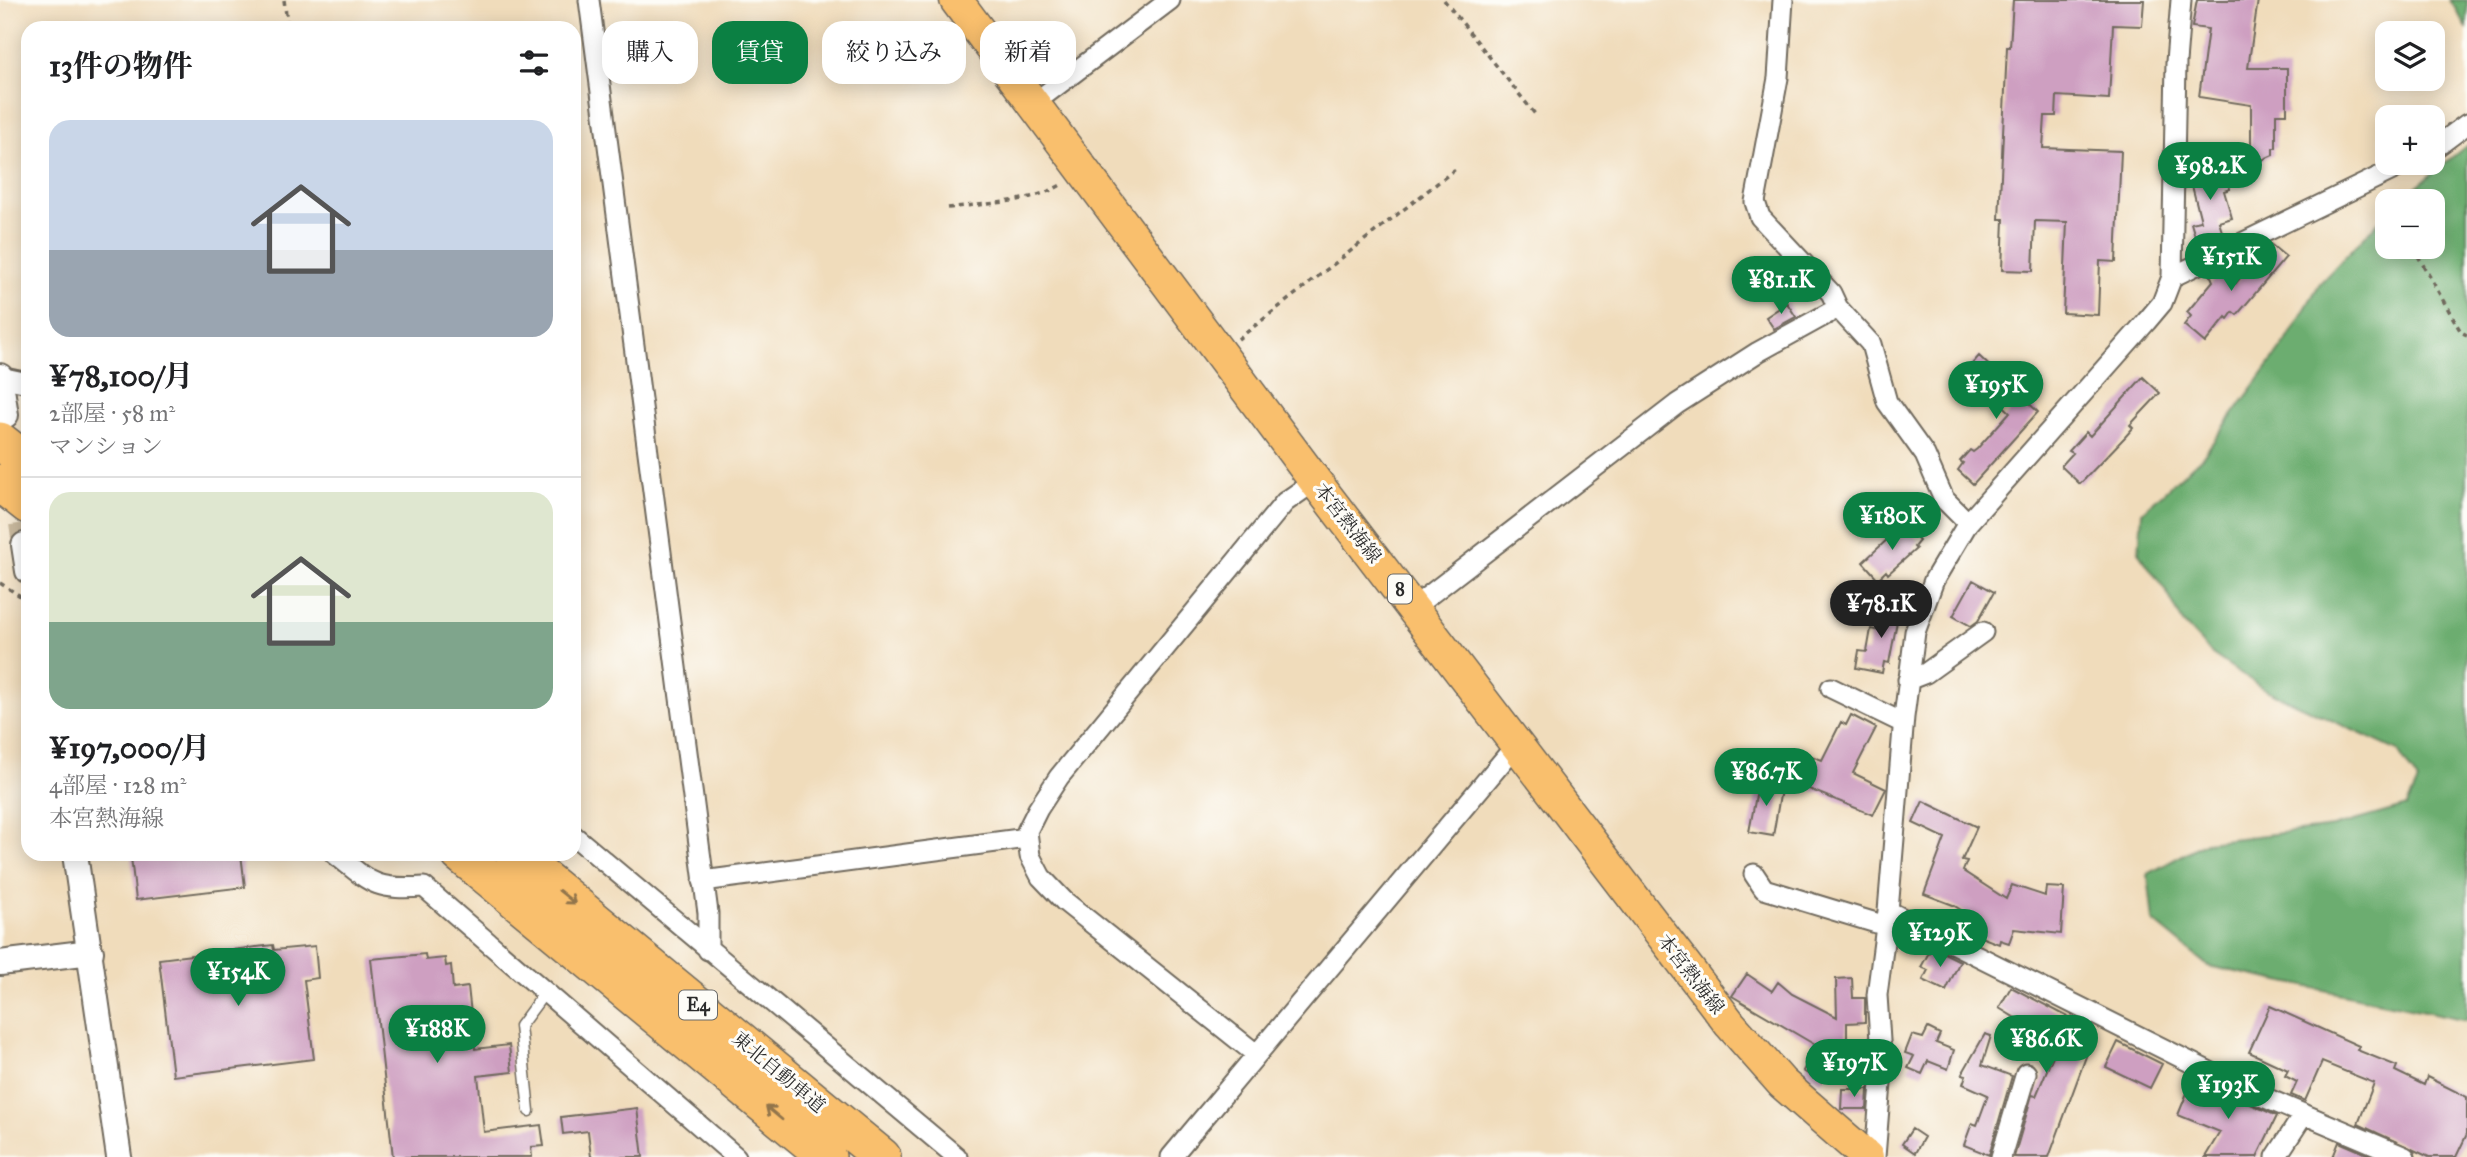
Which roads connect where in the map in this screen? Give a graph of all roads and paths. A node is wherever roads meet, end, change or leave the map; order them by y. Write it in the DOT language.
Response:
graph roads {
  1 [pos="284,0"];
  2 [pos="589,0"];
  3 [pos="956,0"];
  4 [pos="1170,0"];
  5 [pos="1444,0"];
  6 [pos="1783,0"];
  7 [pos="2181,0"];
  8 [pos="287,21"];
  9 [pos="1034,103"];
  10 [pos="1535,114"];
  11 [pos="2467,124"];
  12 [pos="2445,140"];
  13 [pos="1458,167"];
  14 [pos="1081,168"];
  15 [pos="2382,175"];
  16 [pos="948,208"];
  17 [pos="2420,259"];
  18 [pos="2172,277"];
  19 [pos="1838,308"];
  20 [pos="2467,335"];
  21 [pos="1220,353"];
  22 [pos="0,377"];
  23 [pos="21,382"];
  24 [pos="3,428"];
  25 [pos="21,453"];
  26 [pos="1315,481"];
  27 [pos="0,483"];
  28 [pos="21,500"];
  29 [pos="1968,523"];
  30 [pos="0,583"];
  31 [pos="21,596"];
  32 [pos="1414,607"];
  33 [pos="1983,632"];
  34 [pos="1908,680"];
  35 [pos="1831,688"];
  36 [pos="1903,723"];
  37 [pos="1517,744"];
  38 [pos="1027,838"];
  39 [pos="581,842"];
  40 [pos="76,861"];
  41 [pos="344,861"];
  42 [pos="468,861"];
  43 [pos="523,861"];
  44 [pos="1754,874"];
  45 [pos="704,881"];
  46 [pos="1887,919"];
  47 [pos="708,950"];
  48 [pos="91,952"];
  49 [pos="0,963"];
  50 [pos="546,991"];
  51 [pos="1256,1054"];
  52 [pos="2026,1073"];
  53 [pos="529,1111"];
  54 [pos="2304,1114"];
  55 [pos="115,1156"];
  56 [pos="736,1157"];
  57 [pos="827,1157"];
  58 [pos="882,1157"];
  59 [pos="957,1157"];
  60 [pos="1171,1157"];
  61 [pos="1867,1157"];
  62 [pos="1875,1157"];
  63 [pos="2001,1157"];
  64 [pos="2276,1157"];
  65 [pos="2405,1157"];
  1 -- 8 [label="path"];
  2 -- 45 [label="street"];
  3 -- 9 [label="main road, 本宮熱海線 / 8"];
  4 -- 9 [label="street"];
  5 -- 10 [label="path"];
  6 -- 19 [label="street"];
  7 -- 18 [label="street"];
  9 -- 14 [label="main road, 本宮熱海線 / 8"];
  11 -- 12 [label="street"];
  13 -- 21 [label="path"];
  14 -- 16 [label="path"];
  14 -- 21 [label="main road, 本宮熱海線 / 8"];
  15 -- 18 [label="street"];
  17 -- 20 [label="path"];
  18 -- 29 [label="street"];
  19 -- 29 [label="street"];
  19 -- 32 [label="street"];
  21 -- 26 [label="main road, 本宮熱海線 / 8"];
  22 -- 23 [label="street"];
  22 -- 24 [label="street"];
  24 -- 25 [label="highway"];
  26 -- 32 [label="main road, 本宮熱海線 / 8"];
  26 -- 38 [label="street"];
  27 -- 28 [label="highway"];
  29 -- 34 [label="street"];
  30 -- 31 [label="path"];
  32 -- 37 [label="main road, 本宮熱海線 / 8"];
  33 -- 34 [label="street"];
  34 -- 36 [label="street"];
  35 -- 36 [label="street"];
  36 -- 46 [label="street"];
  37 -- 51 [label="street"];
  37 -- 61 [label="main road, 本宮熱海線 / 8"];
  38 -- 45 [label="street"];
  38 -- 51 [label="street"];
  39 -- 47 [label="street"];
  40 -- 48 [label="street"];
  41 -- 50 [label="street"];
  57 -- 42 [label="highway, 東北自動車道 / E4, one-way"];
  43 -- 58 [label="highway, 東北自動車道 / E4, one-way"];
  44 -- 46 [label="street"];
  45 -- 47 [label="street"];
  46 -- 54 [label="street"];
  46 -- 62 [label="street"];
  47 -- 59 [label="street"];
  48 -- 49 [label="street"];
  48 -- 55 [label="street"];
  50 -- 53 [label="lane"];
  50 -- 56 [label="street"];
  51 -- 60 [label="street"];
  52 -- 63 [label="street"];
  54 -- 64 [label="street"];
  54 -- 65 [label="street"];
}
